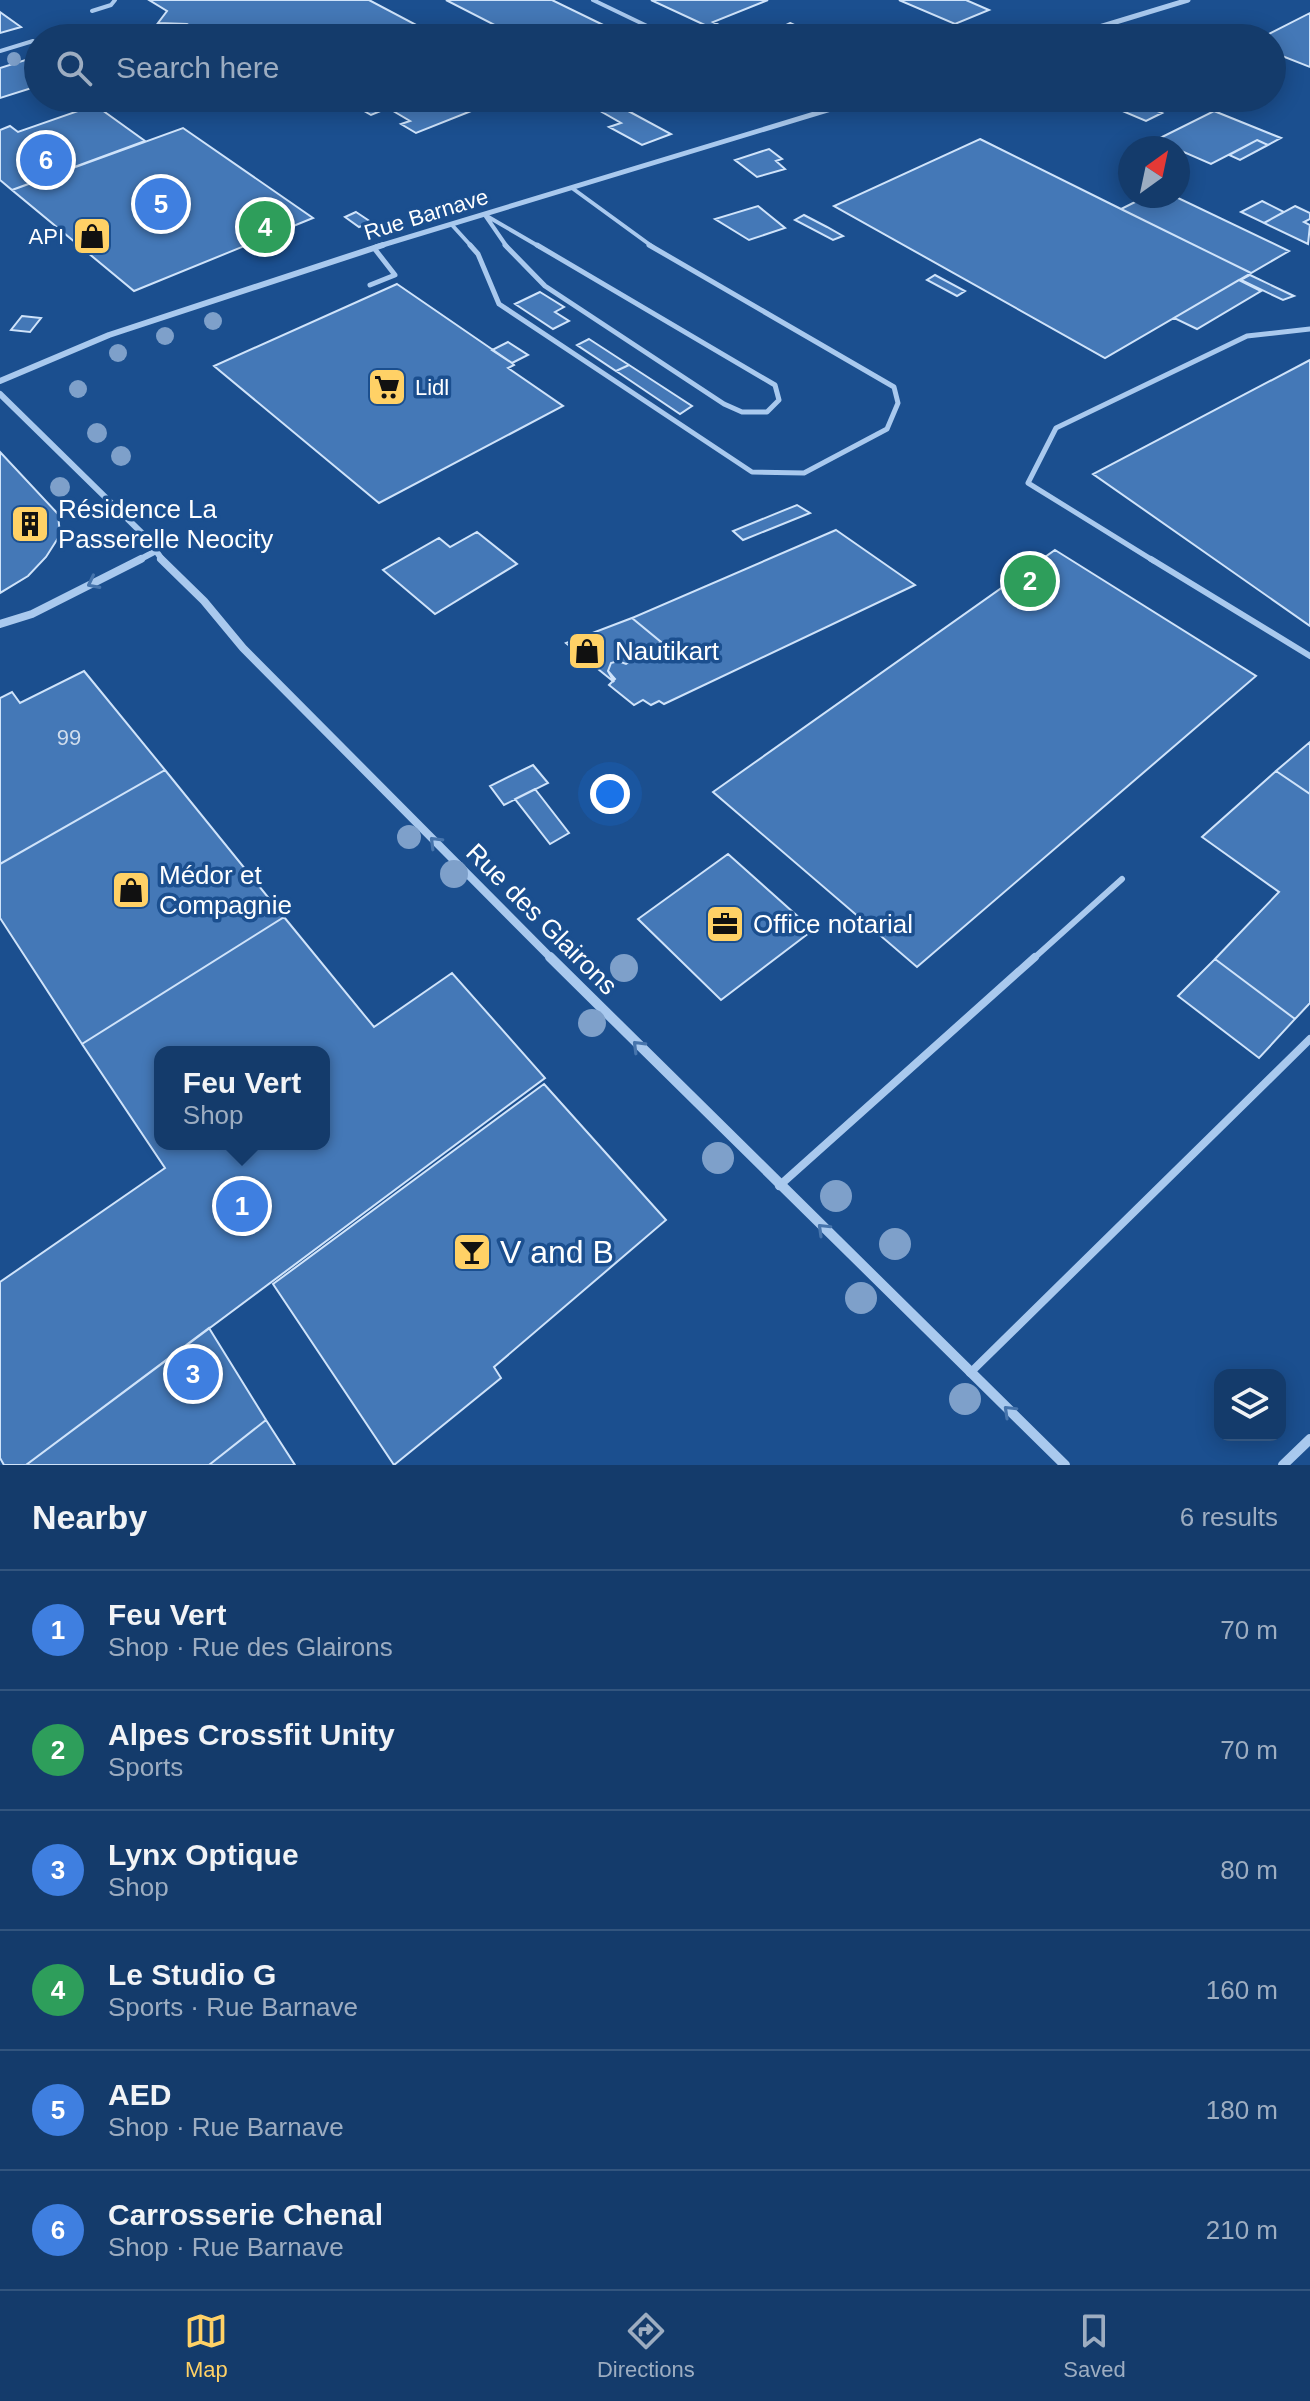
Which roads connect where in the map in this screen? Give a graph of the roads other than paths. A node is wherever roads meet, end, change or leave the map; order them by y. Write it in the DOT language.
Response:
graph roads {
  1 [pos="115,0"];
  2 [pos="593,0"];
  3 [pos="1188,0"];
  4 [pos="92,11"];
  5 [pos="643,24"];
  6 [pos="1109,24"];
  7 [pos="24,44"];
  8 [pos="0,51"];
  9 [pos="820,112"];
  10 [pos="817,113"];
  11 [pos="572,188"];
  12 [pos="485,215"];
  13 [pos="452,225"];
  14 [pos="374,248"];
  15 [pos="370,285"];
  16 [pos="1310,329"];
  17 [pos="0,381"];
  18 [pos="0,394"];
  19 [pos="154,552"];
  20 [pos="0,624"];
  21 [pos="1310,656"];
  22 [pos="1122,879"];
  23 [pos="1310,1039"];
  24 [pos="779,1186"];
  25 [pos="970,1373"];
  26 [pos="1310,1439"];
  27 [pos="1065,1465"];
  28 [pos="1283,1465"];
  1 -- 4 [label="lane"];
  2 -- 5 [label="lane"];
  3 -- 6 [label="street"];
  7 -- 8 [label="lane"];
  9 -- 10 [label="street, Rue Barnave"];
  10 -- 11 [label="street, Rue Barnave"];
  11 -- 12 [label="street, Rue Barnave"];
  11 -- 13 [label="lane"];
  12 -- 12 [label="lane"];
  12 -- 13 [label="street, Rue Barnave"];
  13 -- 14 [label="street, Rue Barnave"];
  14 -- 15 [label="lane"];
  14 -- 17 [label="street, Rue Barnave"];
  16 -- 21 [label="lane"];
  18 -- 19 [label="street, Rue des Glairons"];
  19 -- 20 [label="street, one-way"];
  24 -- 19 [label="street, Rue des Glairons, one-way"];
  22 -- 24 [label="lane"];
  23 -- 25 [label="lane"];
  25 -- 24 [label="street, Rue des Glairons, one-way"];
  27 -- 25 [label="street, Rue des Glairons, one-way"];
  26 -- 28 [label="street"];
}
